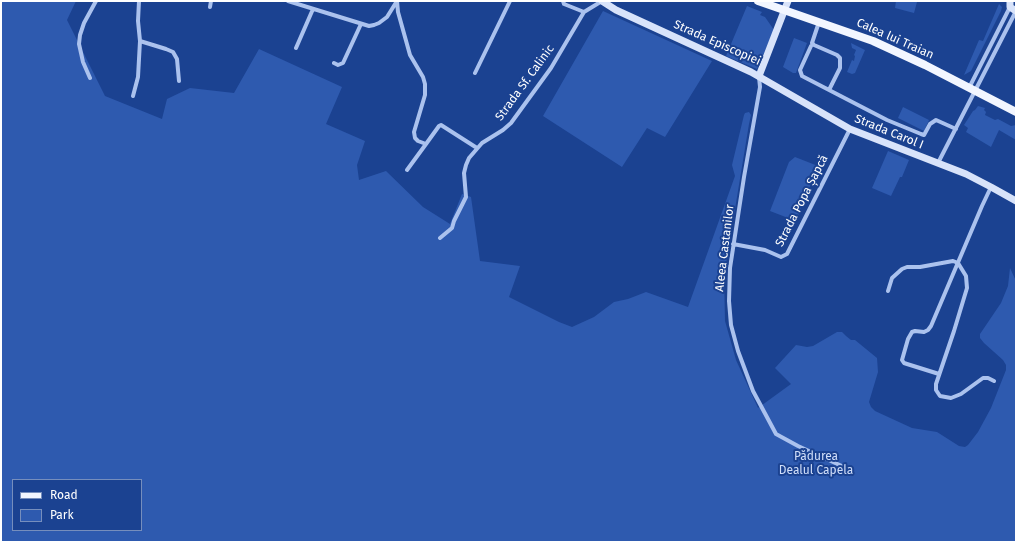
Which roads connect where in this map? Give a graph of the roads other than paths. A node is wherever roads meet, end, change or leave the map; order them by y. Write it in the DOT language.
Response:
graph roads {
  1 [pos="96,1"];
  2 [pos="139,1"];
  3 [pos="211,1"];
  4 [pos="288,1"];
  5 [pos="397,1"];
  6 [pos="510,1"];
  7 [pos="564,1"];
  8 [pos="602,1"];
  9 [pos="758,1"];
  10 [pos="788,1"];
  11 [pos="1010,5"];
  12 [pos="210,6"];
  13 [pos="313,9"];
  14 [pos="785,10"];
  15 [pos="584,12"];
  16 [pos="819,22"];
  17 [pos="361,24"];
  18 [pos="140,41"];
  19 [pos="811,46"];
  20 [pos="296,48"];
  21 [pos="334,64"];
  22 [pos="475,73"];
  23 [pos="759,76"];
  24 [pos="90,78"];
  25 [pos="179,81"];
  26 [pos="972,89"];
  27 [pos="829,90"];
  28 [pos="134,96"];
  29 [pos="1016,112"];
  30 [pos="850,129"];
  31 [pos="956,129"];
  32 [pos="426,144"];
  33 [pos="477,148"];
  34 [pos="938,163"];
  35 [pos="407,170"];
  36 [pos="992,187"];
  37 [pos="1016,201"];
  38 [pos="440,238"];
  39 [pos="734,244"];
  40 [pos="958,263"];
  41 [pos="888,291"];
  42 [pos="939,374"];
  43 [pos="994,381"];
  44 [pos="844,467"];
  1 -- 24 [label="street"];
  2 -- 18 [label="street"];
  3 -- 12 [label="street"];
  4 -- 13 [label="street"];
  5 -- 17 [label="street"];
  5 -- 32 [label="street"];
  6 -- 22 [label="street"];
  7 -- 15 [label="street"];
  8 -- 15 [label="street"];
  8 -- 23 [label="street, Strada Episcopiei"];
  9 -- 14 [label="main road, Calea lui Traian"];
  10 -- 14 [label="street, Strada Episcopiei"];
  11 -- 26 [label="street"];
  11 -- 26 [label="street"];
  13 -- 17 [label="street"];
  13 -- 20 [label="street"];
  14 -- 16 [label="main road, Calea lui Traian"];
  14 -- 23 [label="street, Strada Episcopiei"];
  15 -- 33 [label="street, Strada Sf. Calinic"];
  16 -- 26 [label="main road, Calea lui Traian"];
  16 -- 27 [label="street"];
  17 -- 21 [label="street"];
  18 -- 25 [label="street"];
  18 -- 28 [label="street"];
  19 -- 27 [label="street"];
  23 -- 30 [label="street, Strada Carol I"];
  23 -- 39 [label="street, Aleea Castanilor"];
  26 -- 29 [label="main road, Calea lui Traian"];
  26 -- 31 [label="street"];
  27 -- 31 [label="street"];
  30 -- 34 [label="street, Strada Carol I"];
  30 -- 39 [label="street, Strada Popa Șapcă"];
  31 -- 34 [label="street"];
  32 -- 33 [label="street"];
  32 -- 35 [label="street"];
  33 -- 38 [label="street, Strada Sf. Calinic"];
  34 -- 36 [label="street, Strada Carol I"];
  36 -- 37 [label="street, Strada Carol I"];
  36 -- 40 [label="street"];
  39 -- 44 [label="street, Aleea Castanilor"];
  40 -- 41 [label="street"];
  40 -- 42 [label="street"];
  40 -- 42 [label="street"];
  42 -- 43 [label="street"];
}
